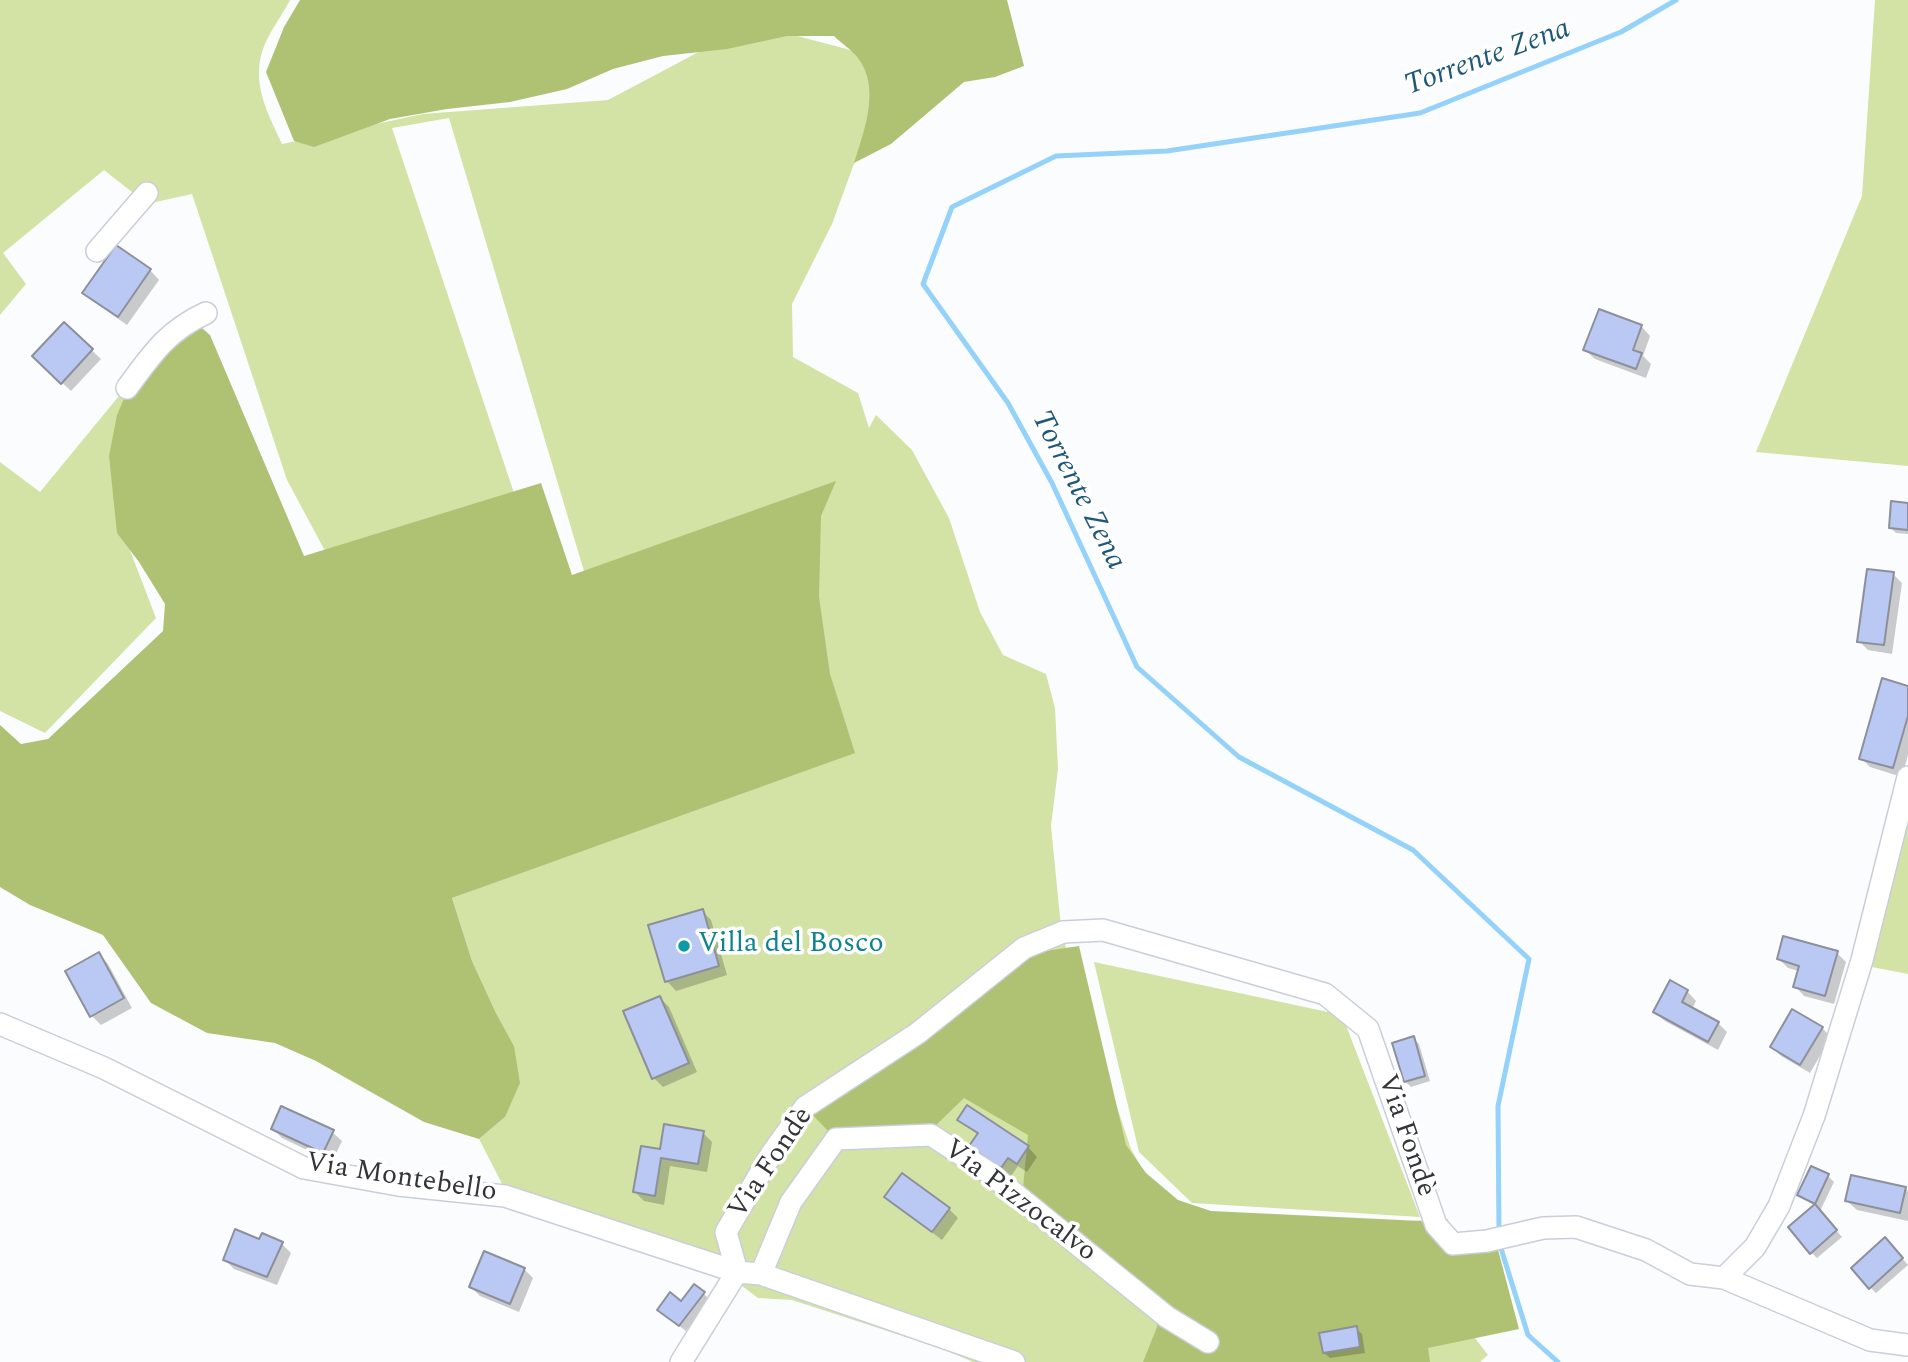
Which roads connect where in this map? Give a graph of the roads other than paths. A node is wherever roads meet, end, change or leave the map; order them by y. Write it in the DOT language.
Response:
graph roads {
  1 [pos="147,193"];
  2 [pos="97,251"];
  3 [pos="206,313"];
  4 [pos="127,388"];
  5 [pos="1908,777"];
  6 [pos="0,1024"];
  7 [pos="737,1272"];
  8 [pos="761,1274"];
  9 [pos="1724,1278"];
  10 [pos="1208,1342"];
  11 [pos="1908,1345"];
  12 [pos="681,1362"];
  13 [pos="1014,1362"];
  1 -- 2 [label="street"];
  3 -- 4 [label="street"];
  5 -- 9 [label="street"];
  6 -- 7 [label="street, Via Montebello"];
  7 -- 8 [label="street, Via Montebello"];
  7 -- 9 [label="street, Via Fondè"];
  7 -- 12 [label="street"];
  8 -- 10 [label="street, Via Pizzocalvo"];
  8 -- 13 [label="street, Via Montebello"];
  9 -- 11 [label="street, Via Fondè"];
}
